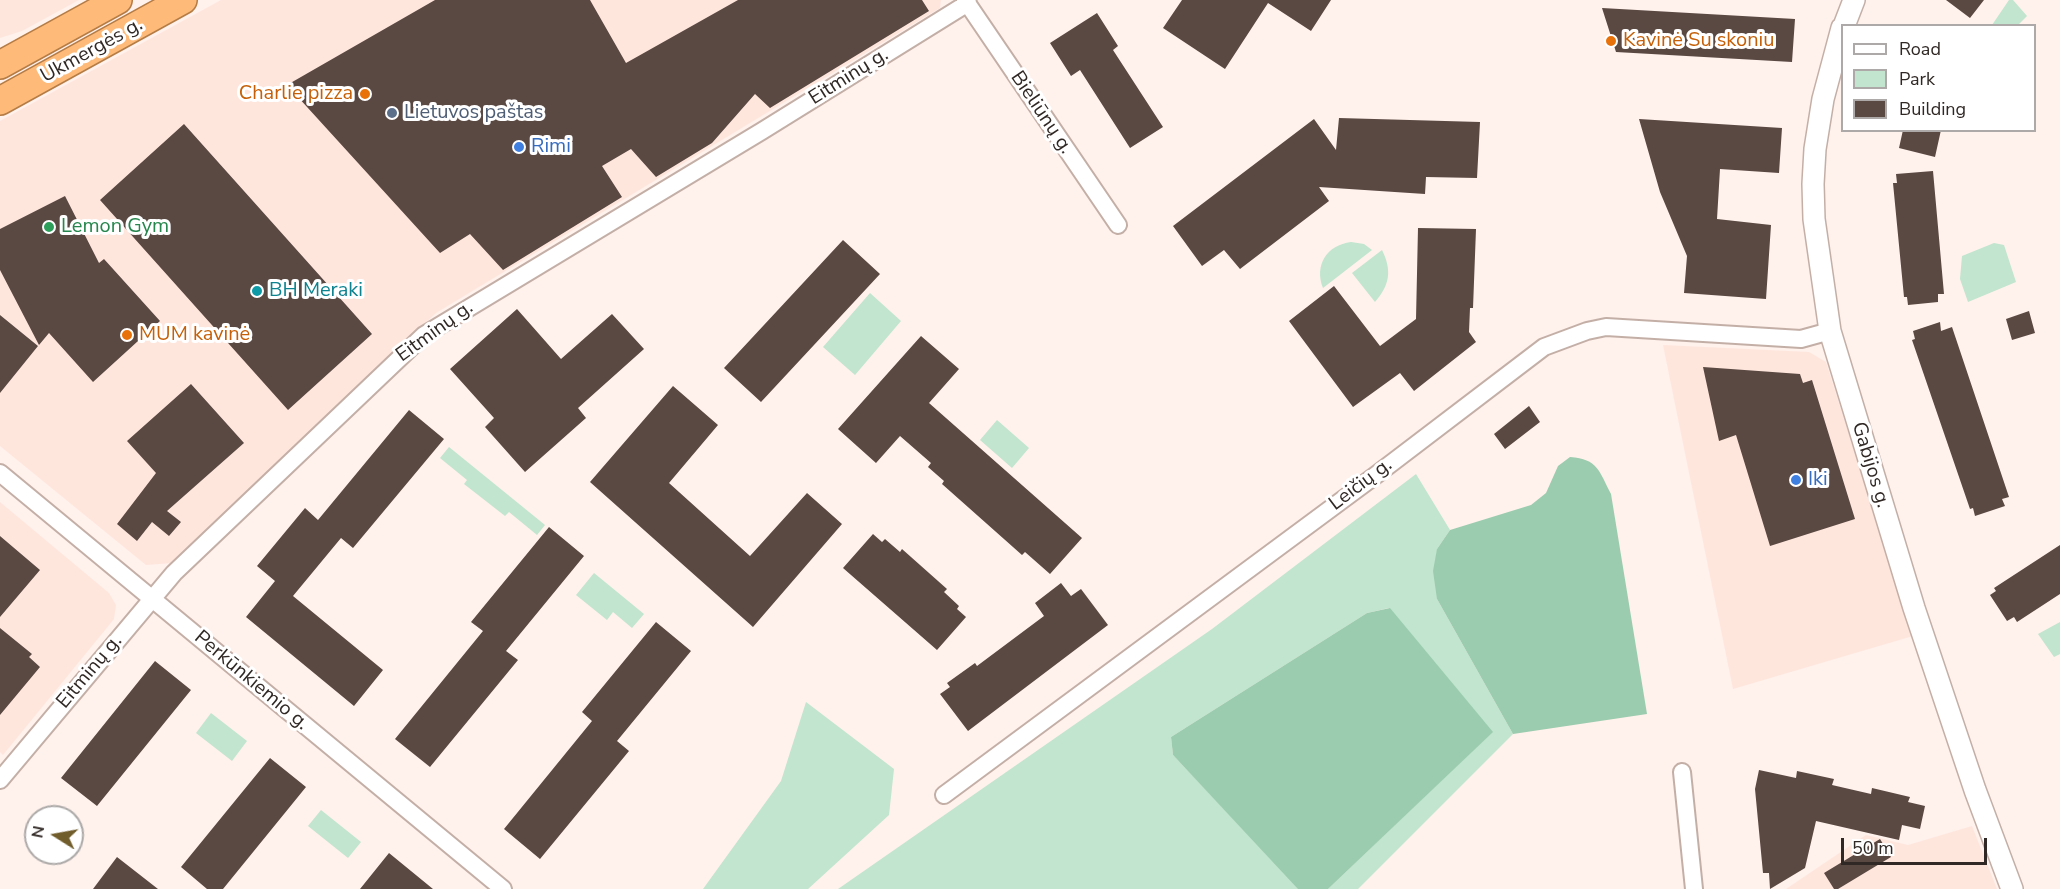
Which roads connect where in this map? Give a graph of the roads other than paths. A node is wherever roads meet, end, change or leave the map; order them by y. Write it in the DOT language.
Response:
graph roads {
  1 [pos="118,0"];
  2 [pos="183,0"];
  3 [pos="1854,0"];
  4 [pos="966,1"];
  5 [pos="1844,24"];
  6 [pos="1841,34"];
  7 [pos="0,65"];
  8 [pos="0,101"];
  9 [pos="1118,225"];
  10 [pos="1830,331"];
  11 [pos="0,472"];
  12 [pos="152,598"];
  13 [pos="1682,772"];
  14 [pos="0,780"];
  15 [pos="944,795"];
  16 [pos="502,889"];
  17 [pos="1694,889"];
  18 [pos="2012,889"];
  1 -- 7 [label="highway, Ukmergės g."];
  2 -- 8 [label="highway, Ukmergės g."];
  3 -- 5 [label="street, Gabijos g."];
  4 -- 9 [label="street, Bieliūnų g."];
  4 -- 12 [label="street, Eitminų g."];
  6 -- 10 [label="street, Gabijos g."];
  10 -- 15 [label="street, Leičių g."];
  10 -- 18 [label="street, Gabijos g."];
  11 -- 12 [label="street, Perkūnkiemio g."];
  12 -- 14 [label="street, Eitminų g."];
  12 -- 16 [label="street, Perkūnkiemio g."];
  13 -- 17 [label="street"];
}
